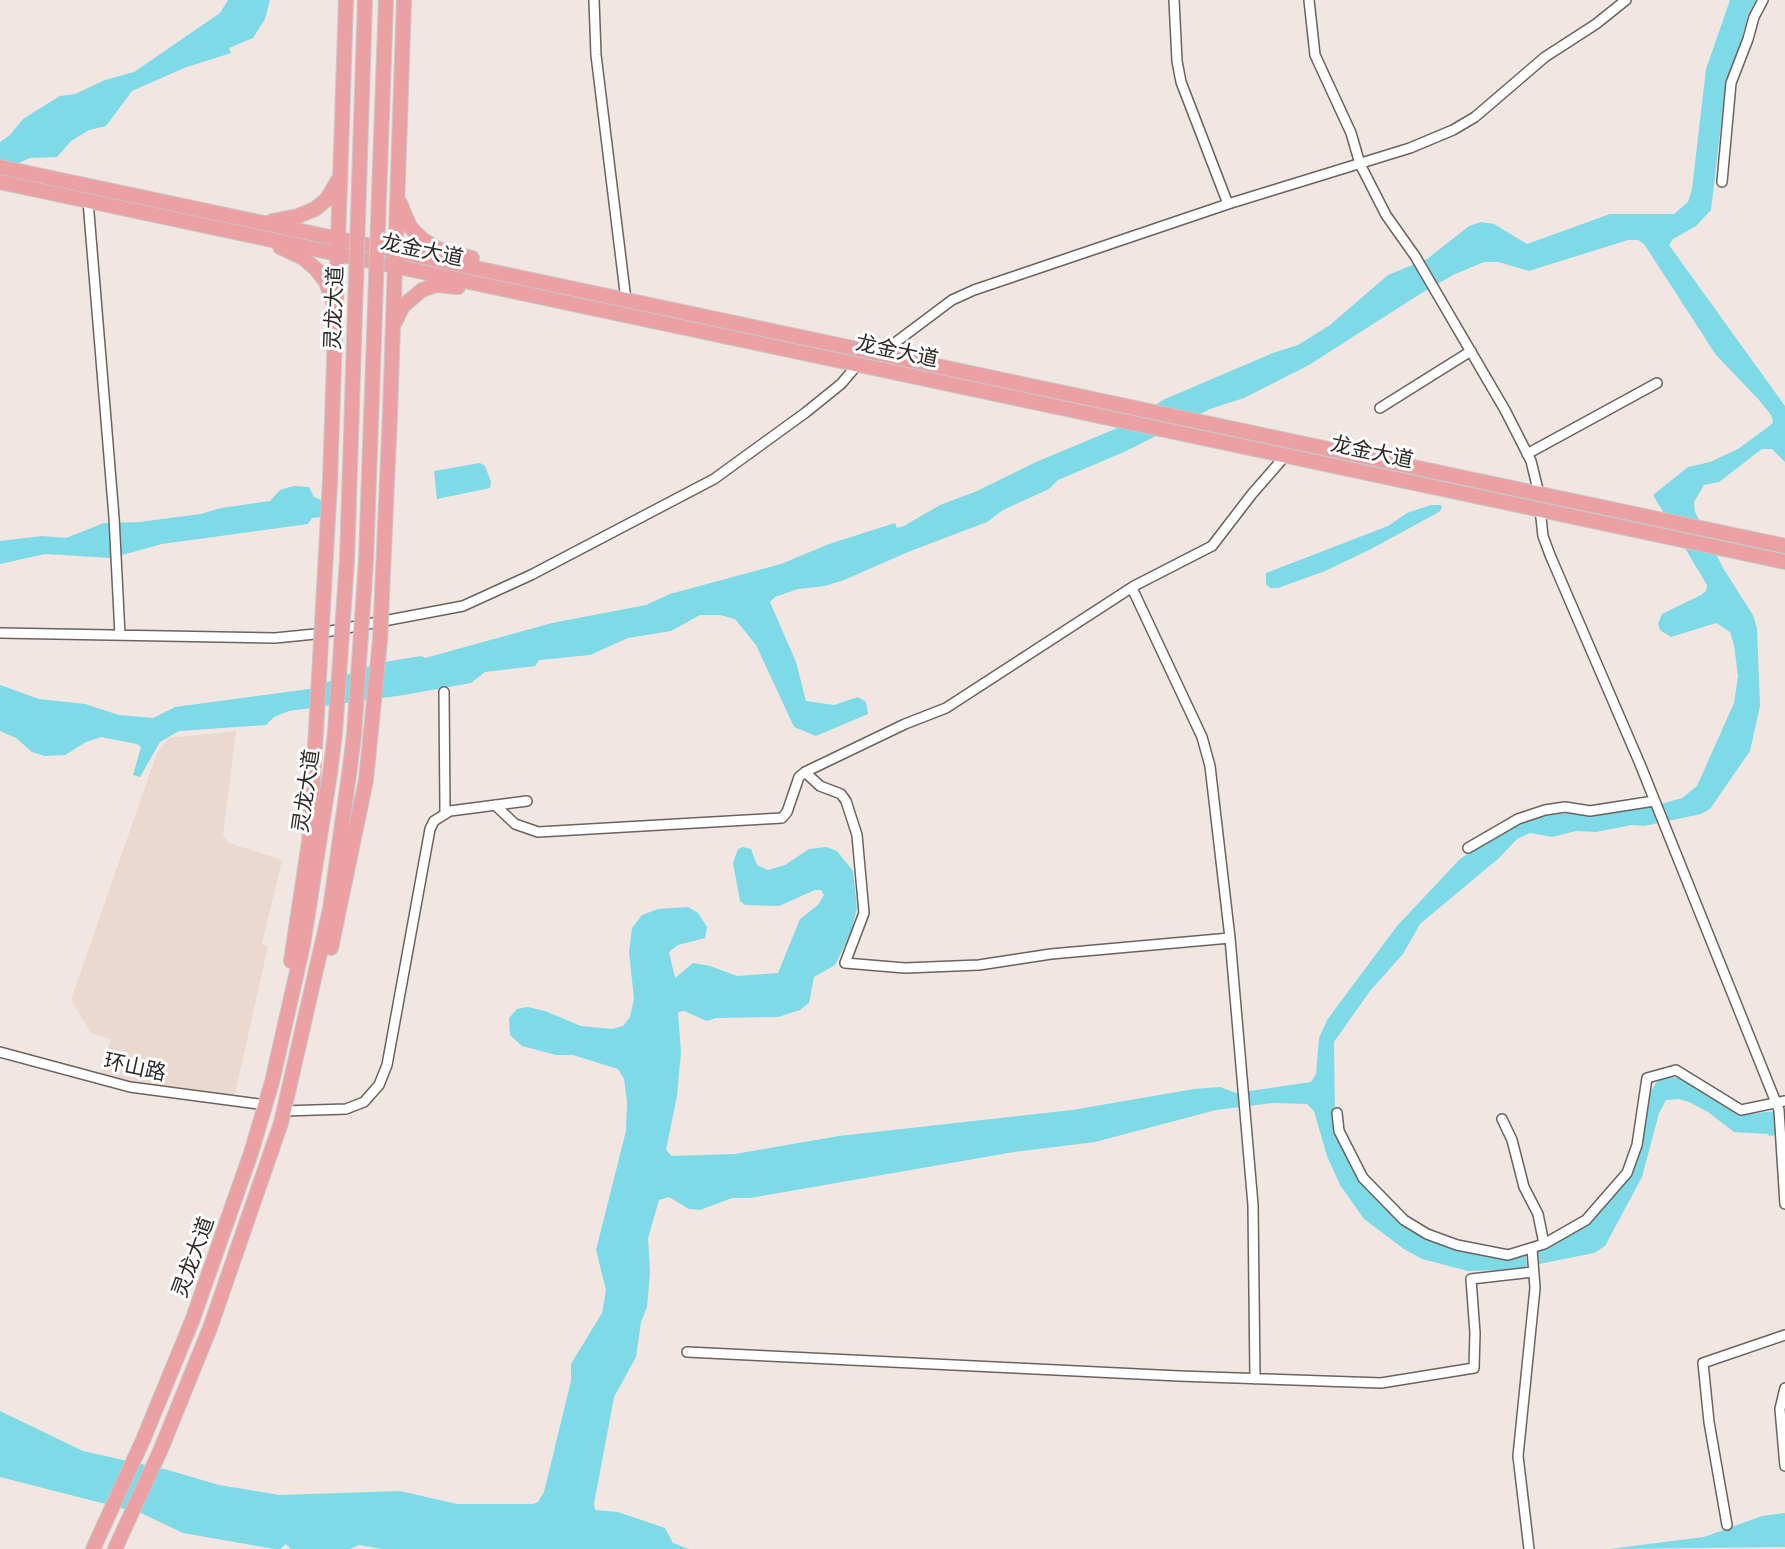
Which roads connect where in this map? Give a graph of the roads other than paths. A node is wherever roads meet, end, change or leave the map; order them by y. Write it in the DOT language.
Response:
graph roads {
  1 [pos="346,0"];
  2 [pos="365,0"];
  3 [pos="386,0"];
  4 [pos="404,0"];
  5 [pos="594,0"];
  6 [pos="1174,0"];
  7 [pos="1309,0"];
  8 [pos="1626,0"];
  9 [pos="1763,0"];
  10 [pos="1360,164"];
  11 [pos="0,167"];
  12 [pos="341,172"];
  13 [pos="0,182"];
  14 [pos="1722,182"];
  15 [pos="398,195"];
  16 [pos="88,201"];
  17 [pos="1228,204"];
  18 [pos="259,222"];
  19 [pos="256,236"];
  20 [pos="338,239"];
  21 [pos="396,251"];
  22 [pos="338,254"];
  23 [pos="395,266"];
  24 [pos="557,285"];
  25 [pos="626,300"];
  26 [pos="560,301"];
  27 [pos="336,321"];
  28 [pos="393,333"];
  29 [pos="1471,351"];
  30 [pos="880,354"];
  31 [pos="858,364"];
  32 [pos="1657,382"];
  33 [pos="1380,408"];
  34 [pos="1527,454"];
  35 [pos="1286,455"];
  36 [pos="1539,494"];
  37 [pos="1540,510"];
  38 [pos="1785,546"];
  39 [pos="1785,562"];
  40 [pos="1132,588"];
  41 [pos="0,633"];
  42 [pos="120,635"];
  43 [pos="444,692"];
  44 [pos="805,772"];
  45 [pos="527,801"];
  46 [pos="1655,803"];
  47 [pos="495,805"];
  48 [pos="445,812"];
  49 [pos="1468,848"];
  50 [pos="1230,938"];
  51 [pos="0,1052"];
  52 [pos="278,1056"];
  53 [pos="292,1079"];
  54 [pos="266,1105"];
  55 [pos="1781,1105"];
  56 [pos="284,1111"];
  57 [pos="1337,1113"];
  58 [pos="1502,1119"];
  59 [pos="1785,1204"];
  60 [pos="1544,1244"];
  61 [pos="1532,1249"];
  62 [pos="1533,1272"];
  63 [pos="1785,1335"];
  64 [pos="687,1352"];
  65 [pos="1255,1379"];
  66 [pos="1785,1388"];
  67 [pos="1785,1466"];
  68 [pos="1727,1525"];
  69 [pos="93,1549"];
  70 [pos="115,1549"];
  71 [pos="1529,1549"];
  1 -- 12 [label="main road"];
  2 -- 52 [label="main road, 灵龙大道, bridge"];
  3 -- 53 [label="main road, 灵龙大道, bridge"];
  4 -- 15 [label="main road"];
  5 -- 25 [label="street"];
  6 -- 17 [label="street"];
  7 -- 10 [label="street"];
  8 -- 10 [label="street"];
  9 -- 14 [label="street"];
  10 -- 17 [label="street"];
  10 -- 29 [label="street"];
  11 -- 18 [label="main road, 龙金大道"];
  12 -- 18 [label="main road"];
  12 -- 20 [label="main road"];
  13 -- 16 [label="main road, 龙金大道"];
  15 -- 21 [label="main road"];
  15 -- 24 [label="main road"];
  16 -- 19 [label="main road, 龙金大道"];
  16 -- 42 [label="street"];
  17 -- 30 [label="street"];
  18 -- 20 [label="main road, 龙金大道"];
  19 -- 22 [label="main road, 龙金大道"];
  19 -- 27 [label="main road"];
  20 -- 21 [label="main road, 龙金大道"];
  20 -- 22 [label="main road"];
  21 -- 23 [label="main road"];
  21 -- 24 [label="main road, 龙金大道"];
  22 -- 23 [label="main road, 龙金大道"];
  22 -- 27 [label="main road"];
  23 -- 26 [label="main road, 龙金大道"];
  23 -- 28 [label="main road"];
  24 -- 25 [label="main road, 龙金大道"];
  25 -- 30 [label="main road, 龙金大道"];
  26 -- 28 [label="main road"];
  26 -- 31 [label="main road, 龙金大道"];
  27 -- 52 [label="main road, bridge"];
  28 -- 53 [label="main road, bridge"];
  29 -- 33 [label="street"];
  29 -- 34 [label="street"];
  30 -- 36 [label="main road, 龙金大道"];
  31 -- 35 [label="main road, 龙金大道"];
  31 -- 42 [label="street"];
  32 -- 34 [label="street"];
  34 -- 36 [label="street"];
  35 -- 37 [label="main road, 龙金大道"];
  35 -- 40 [label="street"];
  36 -- 38 [label="main road, 龙金大道"];
  37 -- 39 [label="main road, 龙金大道"];
  37 -- 46 [label="street"];
  40 -- 44 [label="street"];
  40 -- 50 [label="street"];
  41 -- 42 [label="street"];
  43 -- 48 [label="street"];
  44 -- 47 [label="street"];
  44 -- 50 [label="street"];
  45 -- 47 [label="street"];
  46 -- 49 [label="street"];
  46 -- 55 [label="street"];
  47 -- 48 [label="street"];
  48 -- 56 [label="street"];
  50 -- 65 [label="street"];
  51 -- 54 [label="street, 环山路"];
  52 -- 54 [label="main road, 灵龙大道"];
  53 -- 56 [label="main road, 灵龙大道"];
  54 -- 69 [label="main road, 灵龙大道"];
  55 -- 59 [label="street"];
  55 -- 60 [label="street"];
  56 -- 70 [label="main road, 灵龙大道"];
  57 -- 61 [label="street"];
  58 -- 60 [label="street"];
  60 -- 61 [label="street"];
  61 -- 62 [label="street"];
  62 -- 65 [label="street"];
  62 -- 71 [label="street"];
  63 -- 68 [label="street"];
  64 -- 65 [label="street"];
  66 -- 67 [label="street"];
}
